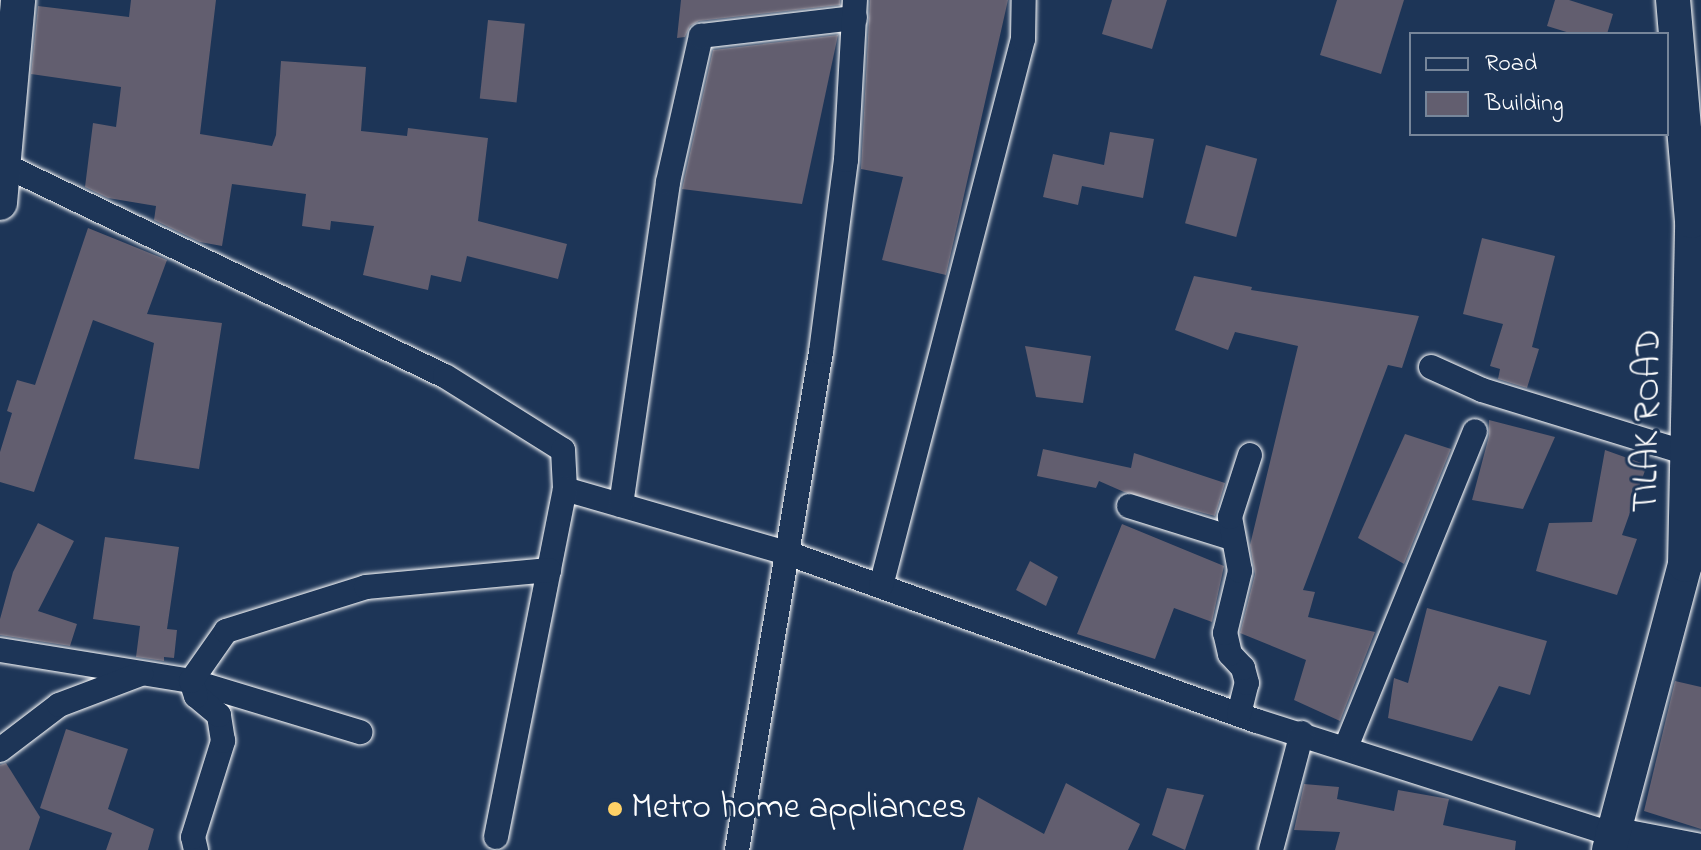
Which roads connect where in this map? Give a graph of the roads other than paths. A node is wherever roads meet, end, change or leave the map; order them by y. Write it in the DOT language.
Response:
graph roads {
  1 [pos="18,0"];
  2 [pos="1024,0"];
  3 [pos="1673,0"];
  4 [pos="855,9"];
  5 [pos="2,163"];
  6 [pos="0,203"];
  7 [pos="1431,367"];
  8 [pos="1475,431"];
  9 [pos="1690,454"];
  10 [pos="1250,455"];
  11 [pos="565,489"];
  12 [pos="621,505"];
  13 [pos="1129,506"];
  14 [pos="1232,538"];
  15 [pos="790,554"];
  16 [pos="549,570"];
  17 [pos="881,586"];
  18 [pos="0,650"];
  19 [pos="143,673"];
  20 [pos="191,681"];
  21 [pos="1239,714"];
  22 [pos="360,732"];
  23 [pos="1302,733"];
  24 [pos="1346,747"];
  25 [pos="0,750"];
  26 [pos="496,837"];
  27 [pos="1610,842"];
  28 [pos="196,850"];
  29 [pos="737,850"];
  30 [pos="1271,850"];
  31 [pos="1696,850"];
  1 -- 5 [label="street"];
  2 -- 17 [label="street"];
  3 -- 9 [label="street, TILAK ROAD"];
  4 -- 12 [label="street"];
  4 -- 15 [label="street"];
  5 -- 6 [label="street"];
  5 -- 11 [label="street"];
  7 -- 9 [label="street"];
  8 -- 24 [label="street"];
  9 -- 27 [label="street, TILAK ROAD"];
  10 -- 14 [label="street"];
  11 -- 12 [label="street"];
  11 -- 16 [label="street"];
  12 -- 15 [label="street"];
  13 -- 14 [label="street"];
  14 -- 21 [label="street"];
  15 -- 17 [label="street"];
  15 -- 29 [label="street"];
  16 -- 20 [label="street"];
  16 -- 26 [label="street"];
  17 -- 21 [label="street"];
  18 -- 19 [label="street"];
  19 -- 20 [label="street"];
  19 -- 25 [label="street"];
  20 -- 22 [label="street"];
  20 -- 28 [label="street"];
  21 -- 23 [label="street"];
  23 -- 24 [label="street"];
  23 -- 30 [label="street"];
  24 -- 27 [label="street"];
  27 -- 31 [label="street"];
}
